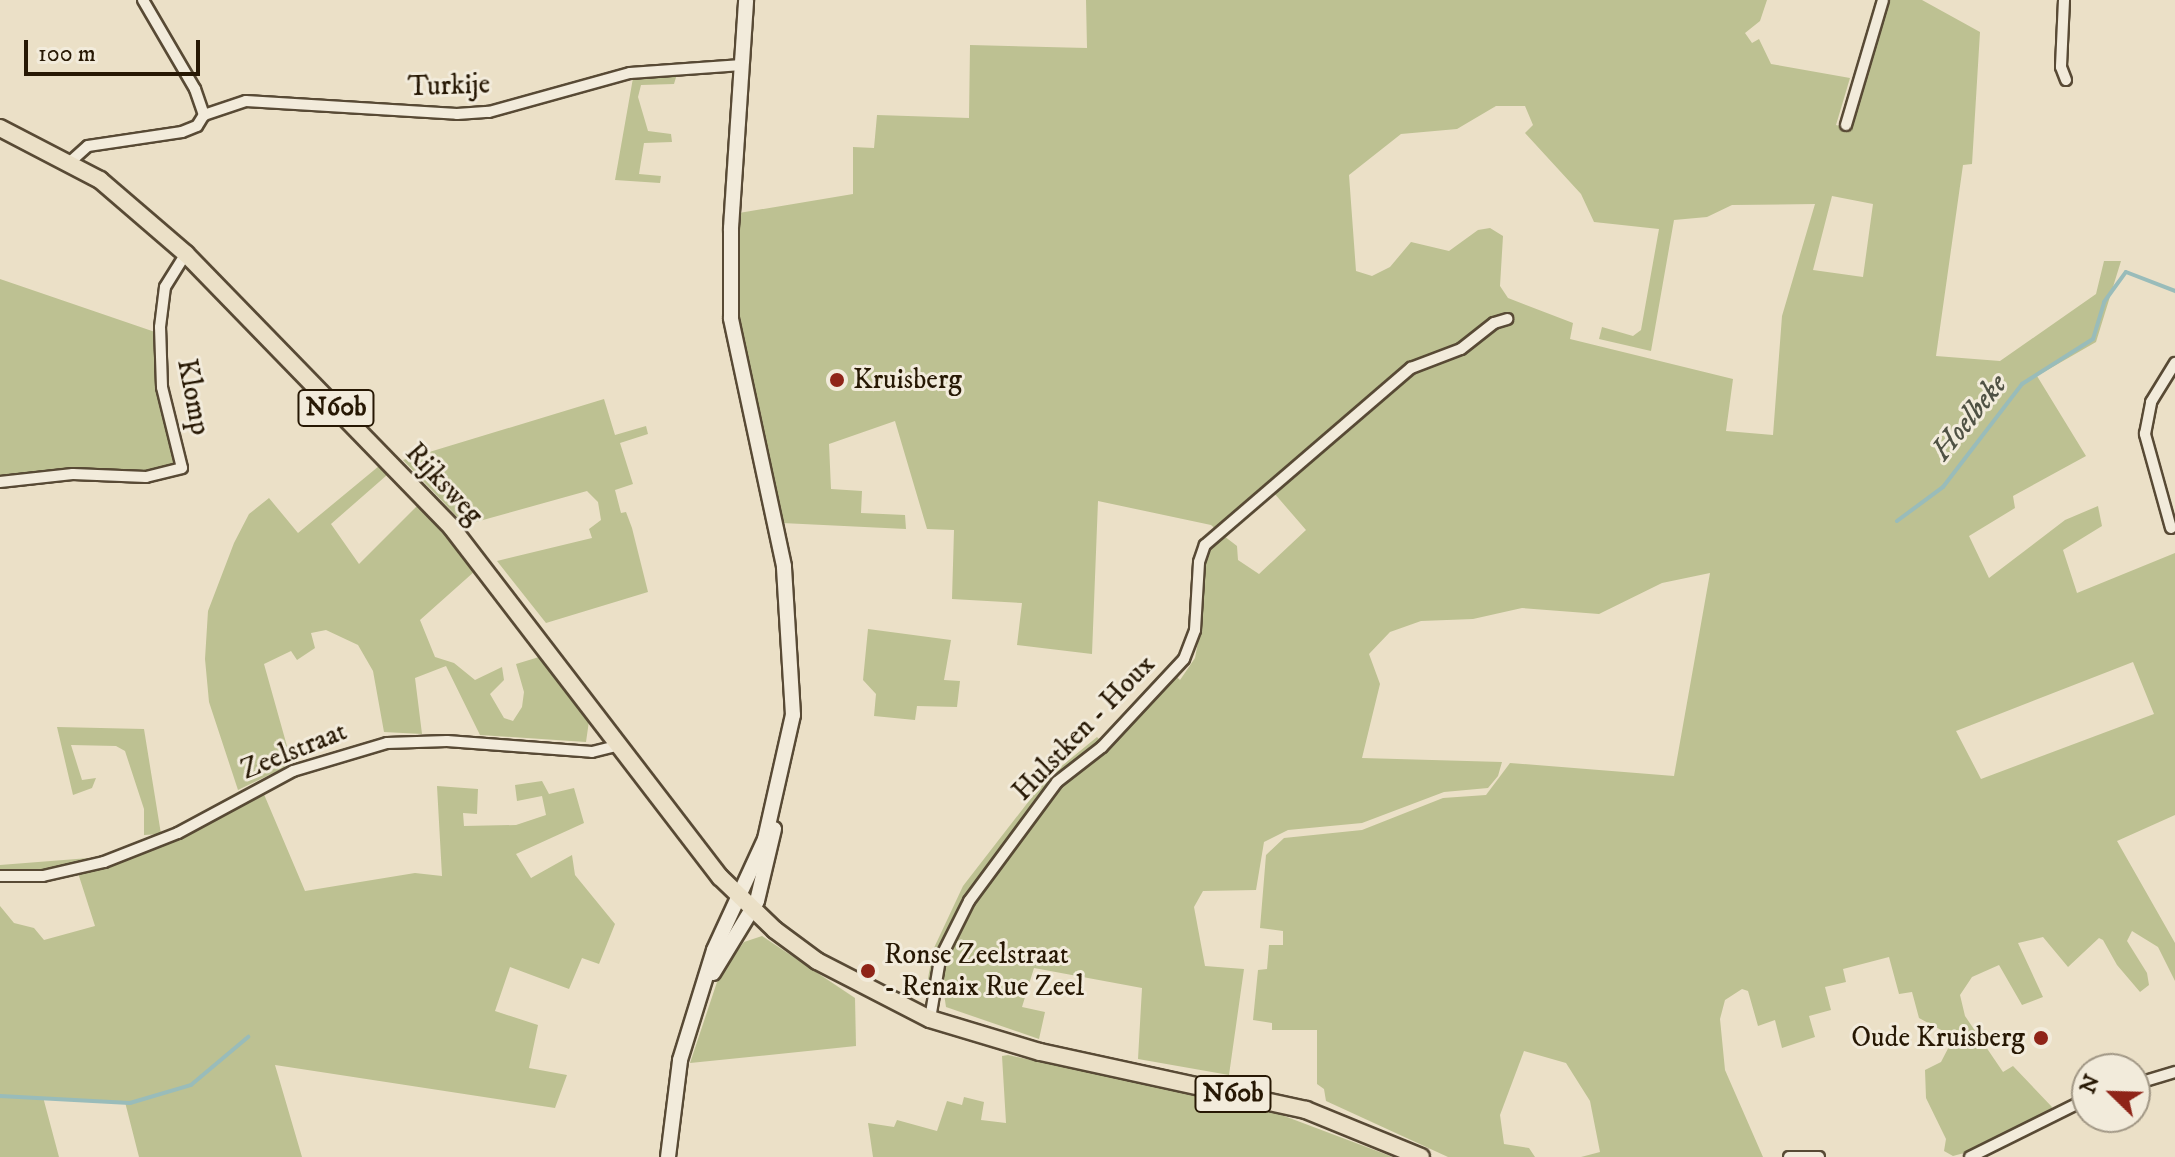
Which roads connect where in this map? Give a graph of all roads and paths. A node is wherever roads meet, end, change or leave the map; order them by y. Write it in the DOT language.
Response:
graph roads {
  1 [pos="143,0"];
  2 [pos="746,0"];
  3 [pos="1883,0"];
  4 [pos="2064,0"];
  5 [pos="742,65"];
  6 [pos="2066,80"];
  7 [pos="204,115"];
  8 [pos="1846,125"];
  9 [pos="0,128"];
  10 [pos="70,162"];
  11 [pos="186,254"];
  12 [pos="1507,319"];
  13 [pos="2175,363"];
  14 [pos="0,482"];
  15 [pos="2171,528"];
  16 [pos="620,745"];
  17 [pos="775,804"];
  18 [pos="0,876"];
  19 [pos="738,893"];
  20 [pos="753,908"];
  21 [pos="701,994"];
  22 [pos="930,1019"];
  23 [pos="2175,1072"];
  24 [pos="2151,1079"];
  25 [pos="2071,1107"];
  26 [pos="668,1157"];
  27 [pos="1421,1157"];
  28 [pos="1789,1157"];
  29 [pos="1819,1157"];
  30 [pos="1970,1157"];
  1 -- 7 [label="street"];
  2 -- 5 [label="main road"];
  3 -- 8 [label="street"];
  4 -- 6 [label="street"];
  5 -- 7 [label="street, Turkije"];
  5 -- 17 [label="main road"];
  7 -- 10 [label="street, Turkije"];
  9 -- 10 [label="main road, Rijksweg / N60b"];
  10 -- 11 [label="main road, Rijksweg / N60b"];
  11 -- 14 [label="street, Klomp"];
  11 -- 16 [label="main road, Rijksweg / N60b"];
  12 -- 22 [label="street, Hulstken - Houx"];
  13 -- 15 [label="street"];
  16 -- 18 [label="street, Zeelstraat"];
  16 -- 19 [label="main road, Rijksweg / N60b"];
  17 -- 19 [label="main road"];
  17 -- 20 [label="main road"];
  19 -- 20 [label="main road, Rijksweg / N60b"];
  19 -- 21 [label="main road"];
  20 -- 21 [label="main road"];
  20 -- 22 [label="main road, N60b"];
  21 -- 26 [label="main road"];
  22 -- 27 [label="main road, N60b"];
  23 -- 24 [label="street"];
  25 -- 30 [label="street"];
  28 -- 29 [label="street"];
}
